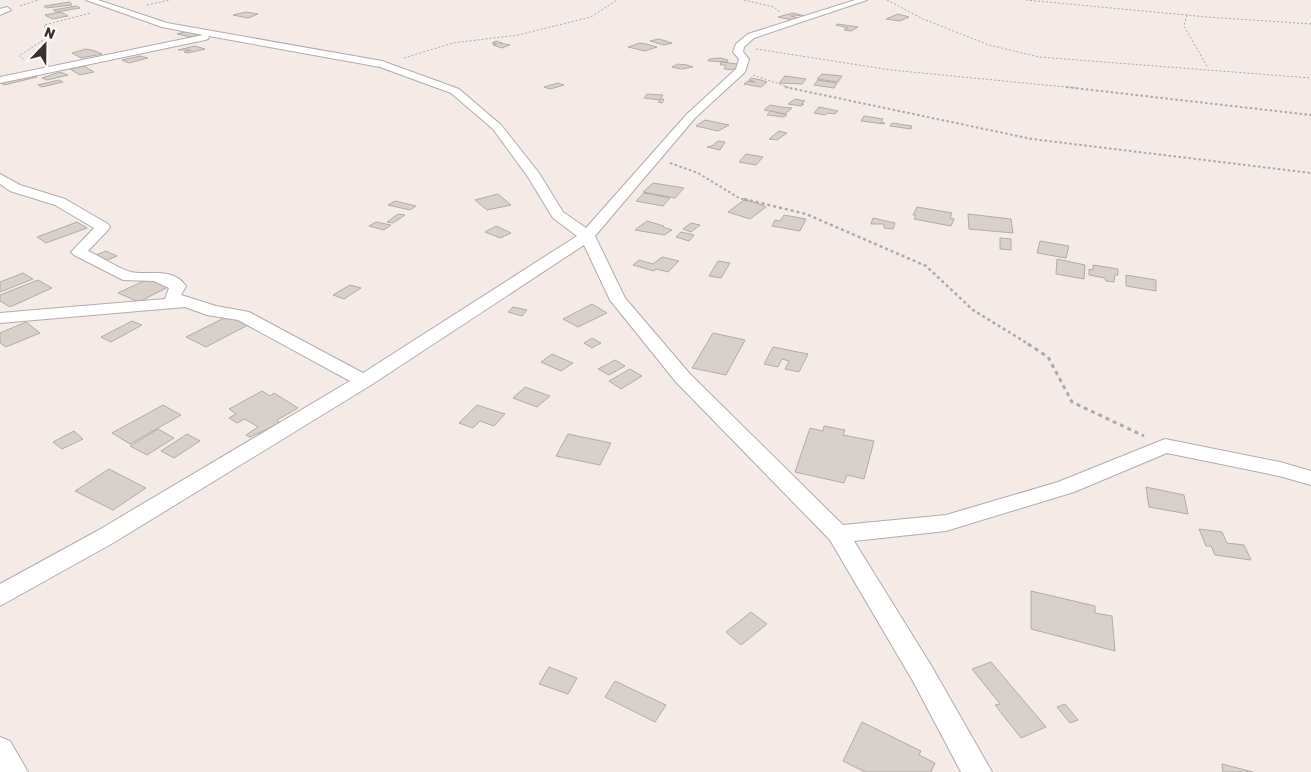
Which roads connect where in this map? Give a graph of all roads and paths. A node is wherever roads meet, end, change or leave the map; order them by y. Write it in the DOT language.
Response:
graph roads {
  1 [pos="90,0"];
  2 [pos="170,0"];
  3 [pos="617,0"];
  4 [pos="744,0"];
  5 [pos="863,0"];
  6 [pos="887,0"];
  7 [pos="1026,0"];
  8 [pos="120,10"];
  9 [pos="1188,15"];
  10 [pos="792,23"];
  11 [pos="1311,24"];
  12 [pos="216,34"];
  13 [pos="738,46"];
  14 [pos="382,64"];
  15 [pos="1208,68"];
  16 [pos="46,69"];
  17 [pos="741,70"];
  18 [pos="1311,78"];
  19 [pos="0,80"];
  20 [pos="1311,115"];
  21 [pos="655,158"];
  22 [pos="1311,174"];
  23 [pos="0,178"];
  24 [pos="587,236"];
  25 [pos="184,302"];
  26 [pos="0,318"];
  27 [pos="364,381"];
  28 [pos="1165,446"];
  29 [pos="1311,478"];
  30 [pos="838,534"];
  31 [pos="0,596"];
  32 [pos="0,750"];
  33 [pos="14,772"];
  34 [pos="977,772"];
  1 -- 8 [label="street"];
  2 -- 8 [label="path"];
  3 -- 14 [label="path"];
  4 -- 10 [label="path"];
  5 -- 10 [label="street"];
  6 -- 15 [label="path"];
  7 -- 9 [label="path"];
  8 -- 12 [label="street"];
  8 -- 16 [label="path"];
  9 -- 11 [label="path"];
  9 -- 15 [label="path"];
  10 -- 13 [label="street"];
  12 -- 14 [label="street"];
  12 -- 16 [label="street"];
  13 -- 17 [label="street"];
  13 -- 20 [label="path"];
  14 -- 24 [label="street"];
  15 -- 18 [label="path"];
  16 -- 19 [label="street"];
  17 -- 21 [label="street"];
  17 -- 22 [label="path"];
  21 -- 24 [label="street"];
  21 -- 28 [label="path"];
  23 -- 25 [label="street"];
  24 -- 27 [label="street"];
  24 -- 30 [label="street"];
  25 -- 26 [label="street"];
  25 -- 27 [label="street"];
  27 -- 31 [label="street"];
  28 -- 29 [label="street"];
  28 -- 30 [label="street"];
  30 -- 34 [label="street"];
  32 -- 33 [label="street"];
}
